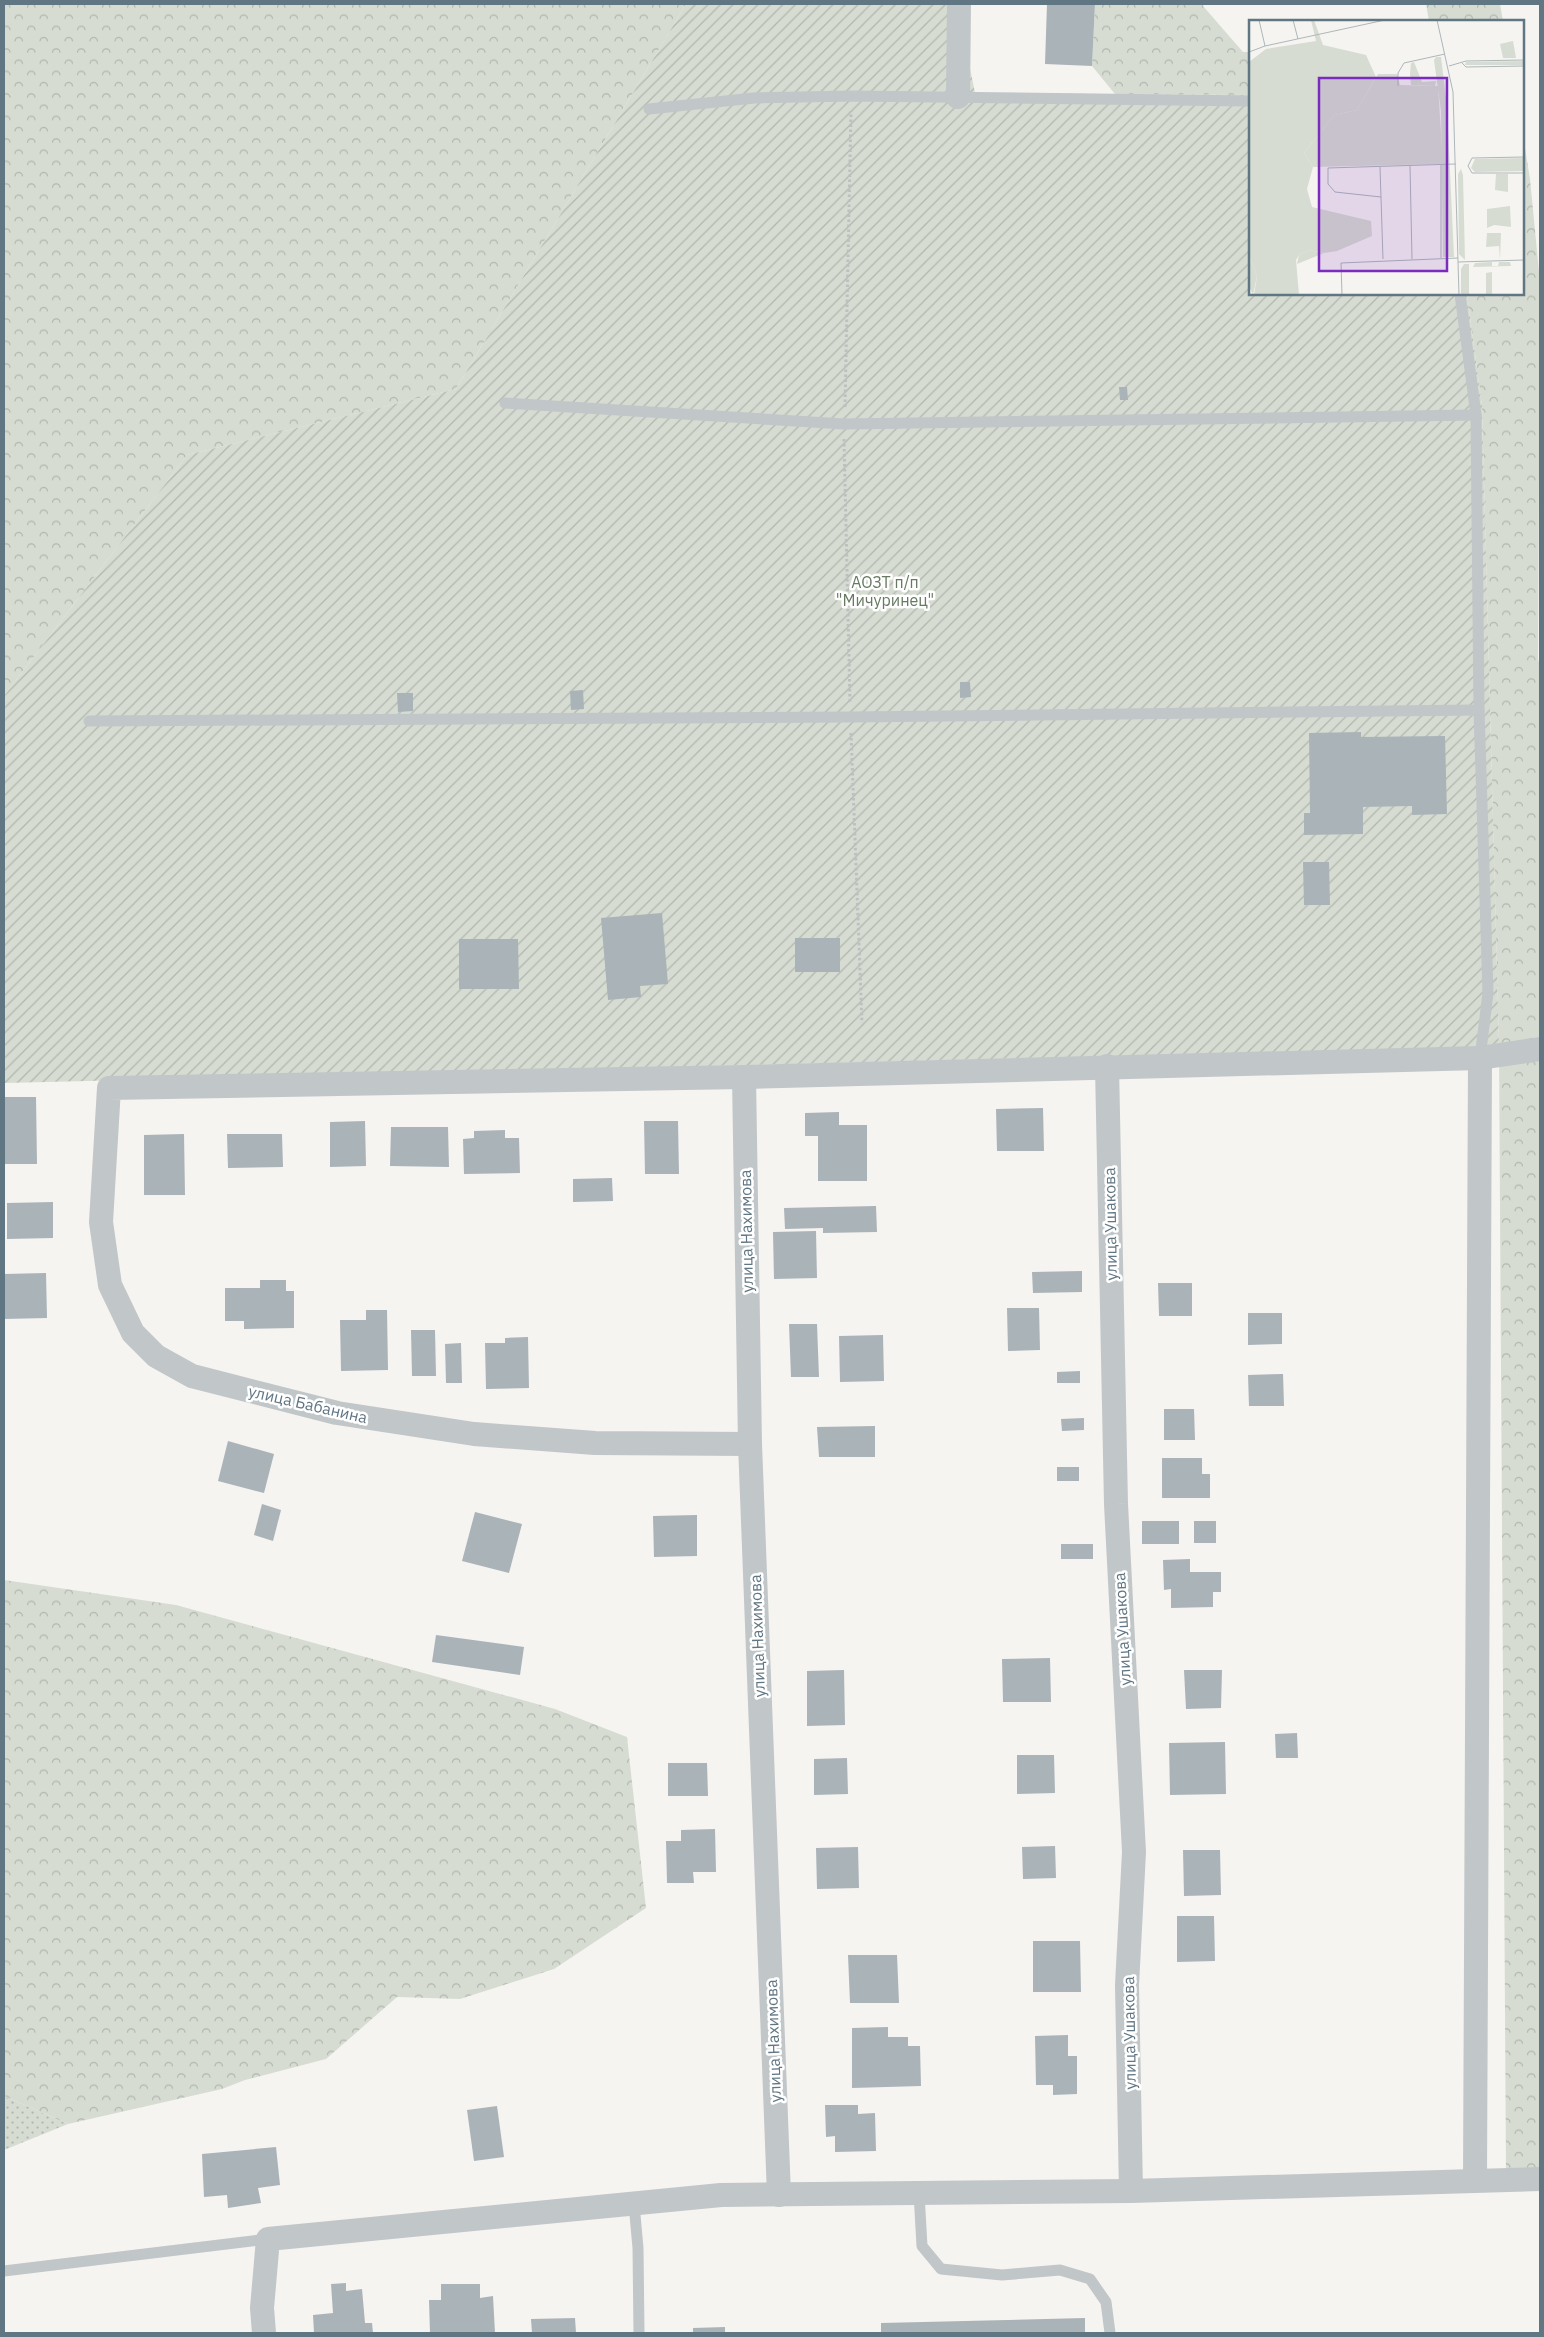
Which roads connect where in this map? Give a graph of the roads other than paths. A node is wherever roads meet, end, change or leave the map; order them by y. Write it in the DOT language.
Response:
graph roads {
  1 [pos="958,4"];
  2 [pos="958,97"];
  3 [pos="1249,100"];
  4 [pos="649,109"];
  5 [pos="1460,295"];
  6 [pos="504,403"];
  7 [pos="1476,415"];
  8 [pos="1480,710"];
  9 [pos="89,721"];
  10 [pos="1540,1050"];
  11 [pos="1480,1058"];
  12 [pos="1107,1066"];
  13 [pos="744,1077"];
  14 [pos="750,1444"];
  15 [pos="1475,2180"];
  16 [pos="1540,2180"];
  17 [pos="1131,2191"];
  18 [pos="919,2193"];
  19 [pos="779,2195"];
  20 [pos="634,2204"];
  21 [pos="268,2240"];
  22 [pos="4,2271"];
  23 [pos="264,2333"];
  24 [pos="639,2333"];
  25 [pos="1110,2333"];
  1 -- 2 [label="street"];
  2 -- 3 [label="lane"];
  2 -- 4 [label="lane"];
  5 -- 7 [label="lane"];
  6 -- 7 [label="lane"];
  7 -- 8 [label="lane"];
  8 -- 9 [label="lane"];
  8 -- 11 [label="lane"];
  10 -- 11 [label="street"];
  11 -- 12 [label="street"];
  11 -- 15 [label="street"];
  12 -- 13 [label="street"];
  12 -- 17 [label="street, улица Ушакова"];
  13 -- 14 [label="street, улица Нахимова"];
  13 -- 14 [label="street, улица Бабанина"];
  14 -- 19 [label="street, улица Нахимова"];
  15 -- 16 [label="street"];
  15 -- 17 [label="street"];
  17 -- 18 [label="street"];
  18 -- 19 [label="street"];
  18 -- 25 [label="lane"];
  19 -- 20 [label="street"];
  20 -- 21 [label="street"];
  20 -- 24 [label="lane"];
  21 -- 22 [label="lane"];
  21 -- 23 [label="street"];
}
